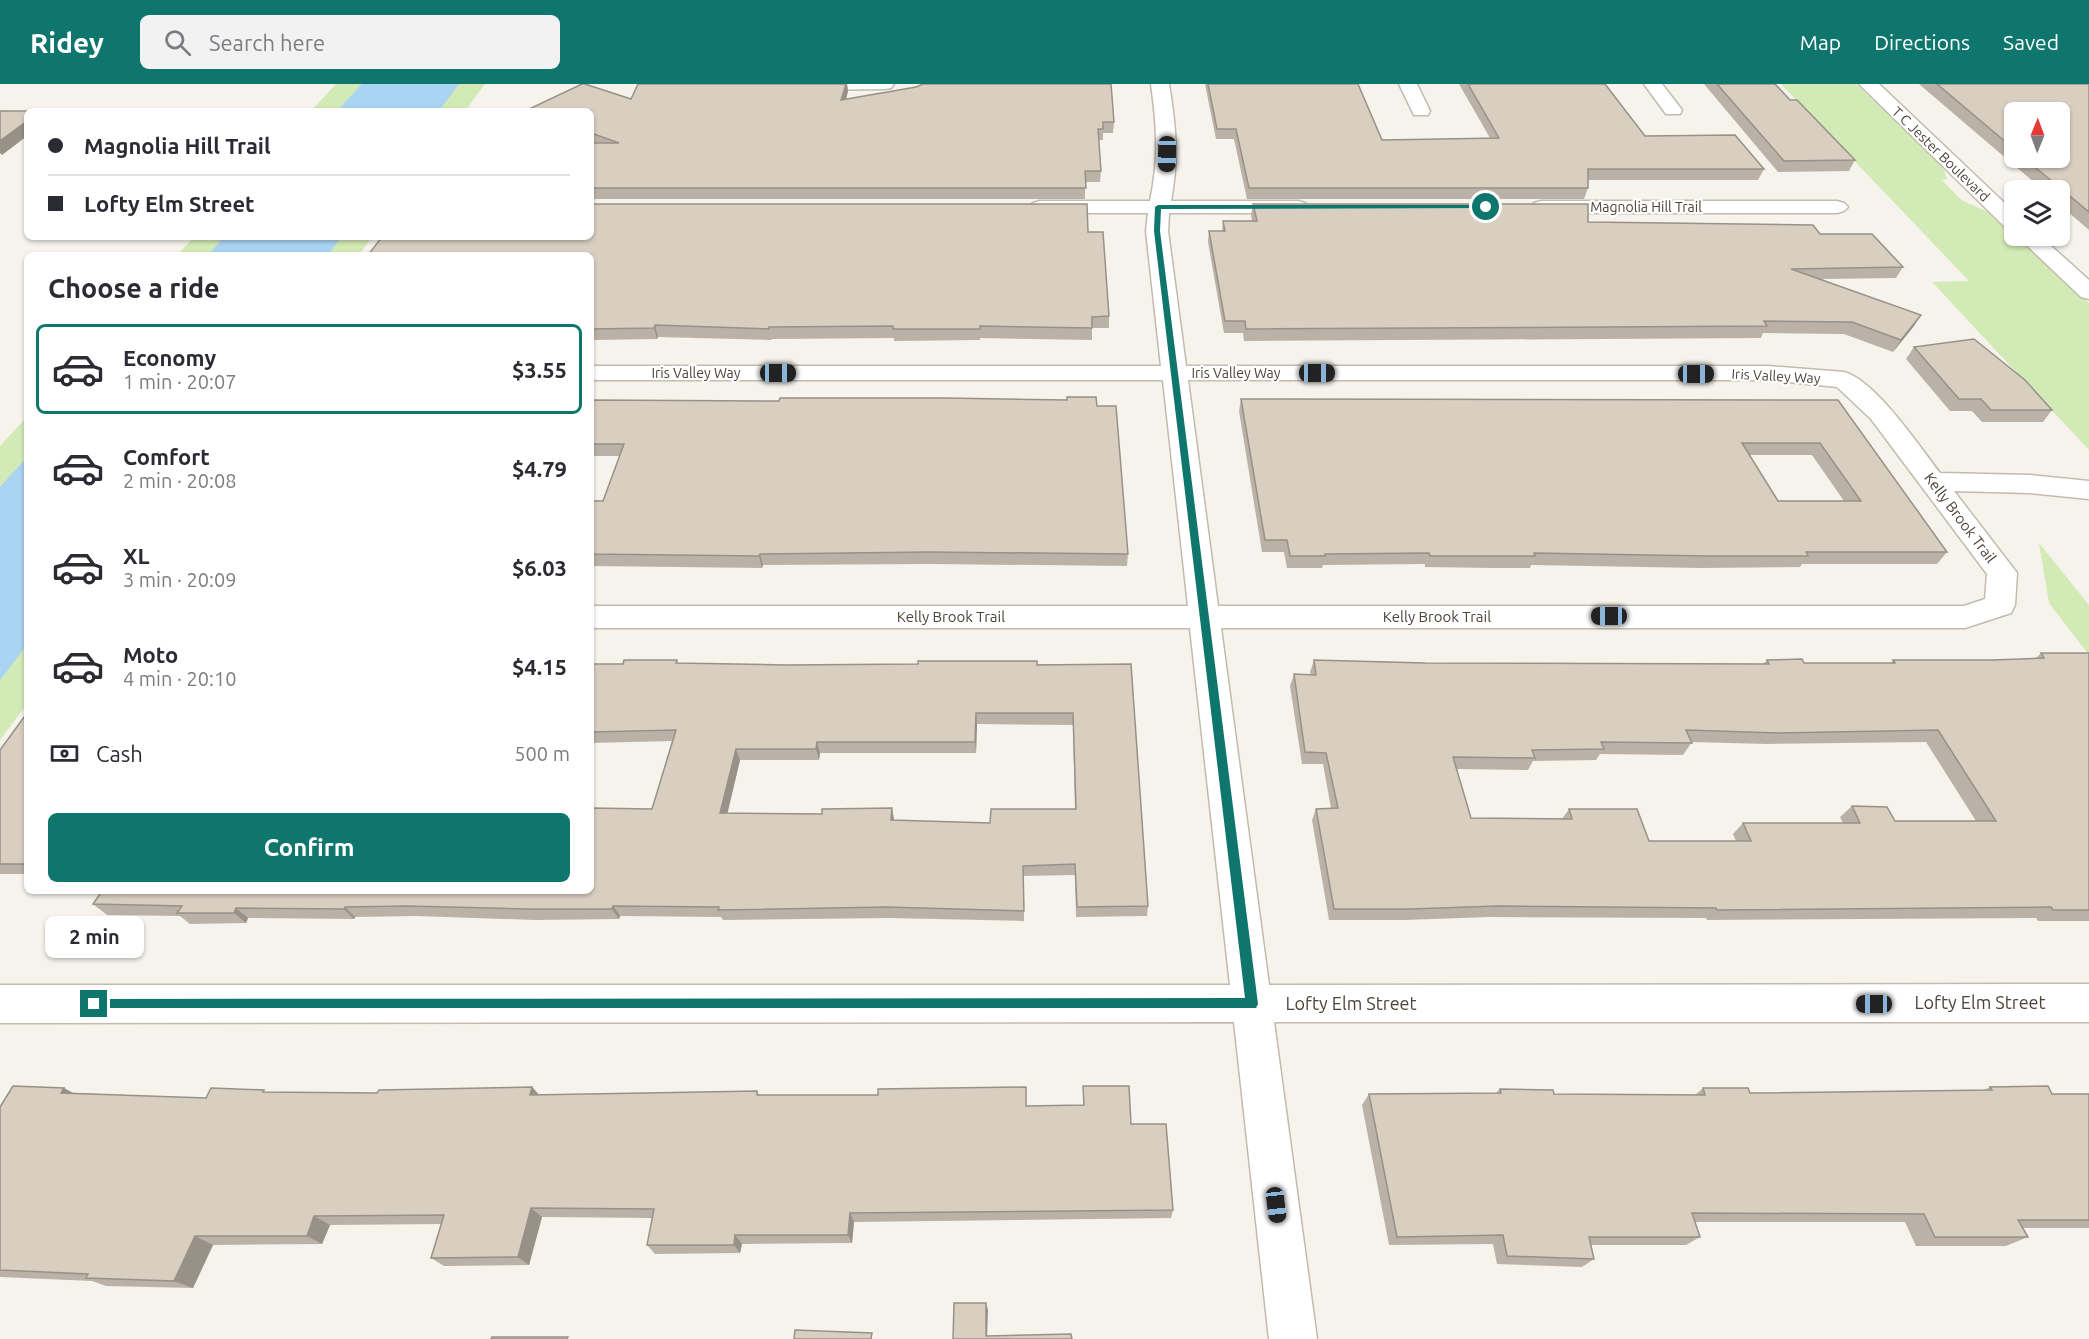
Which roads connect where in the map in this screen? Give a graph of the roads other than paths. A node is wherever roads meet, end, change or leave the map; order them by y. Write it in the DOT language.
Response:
graph roads {
  1 [pos="885,84"];
  2 [pos="1160,84"];
  3 [pos="1408,84"];
  4 [pos="1653,84"];
  5 [pos="1868,84"];
  6 [pos="784,85"];
  7 [pos="1673,110"];
  8 [pos="1421,111"];
  9 [pos="1016,207"];
  10 [pos="1158,207"];
  11 [pos="1313,207"];
  12 [pos="1515,207"];
  13 [pos="1837,207"];
  14 [pos="2004,213"];
  15 [pos="2039,246"];
  16 [pos="2089,292"];
  17 [pos="594,373"];
  18 [pos="1175,373"];
  19 [pos="1844,380"];
  20 [pos="1932,482"];
  21 [pos="2089,490"];
  22 [pos="1204,616"];
  23 [pos="594,617"];
  24 [pos="2089,1003"];
  25 [pos="0,1004"];
  26 [pos="1252,1004"];
  27 [pos="1293,1339"];
  1 -- 6 [label="street"];
  2 -- 10 [label="street"];
  3 -- 8 [label="street"];
  4 -- 7 [label="street"];
  5 -- 14 [label="street, T C Jester Boulevard"];
  9 -- 10 [label="street"];
  10 -- 11 [label="street"];
  10 -- 18 [label="street"];
  12 -- 13 [label="street, Magnolia Hill Trail"];
  15 -- 16 [label="street"];
  17 -- 18 [label="street, Iris Valley Way"];
  18 -- 19 [label="street, Iris Valley Way"];
  18 -- 22 [label="street"];
  19 -- 20 [label="street, Kelly Brook Trail"];
  20 -- 21 [label="street"];
  20 -- 22 [label="street, Kelly Brook Trail"];
  22 -- 23 [label="street, Kelly Brook Trail"];
  22 -- 26 [label="street"];
  24 -- 26 [label="street, Lofty Elm Street"];
  25 -- 26 [label="street, Lofty Elm Street"];
  26 -- 27 [label="street"];
}
